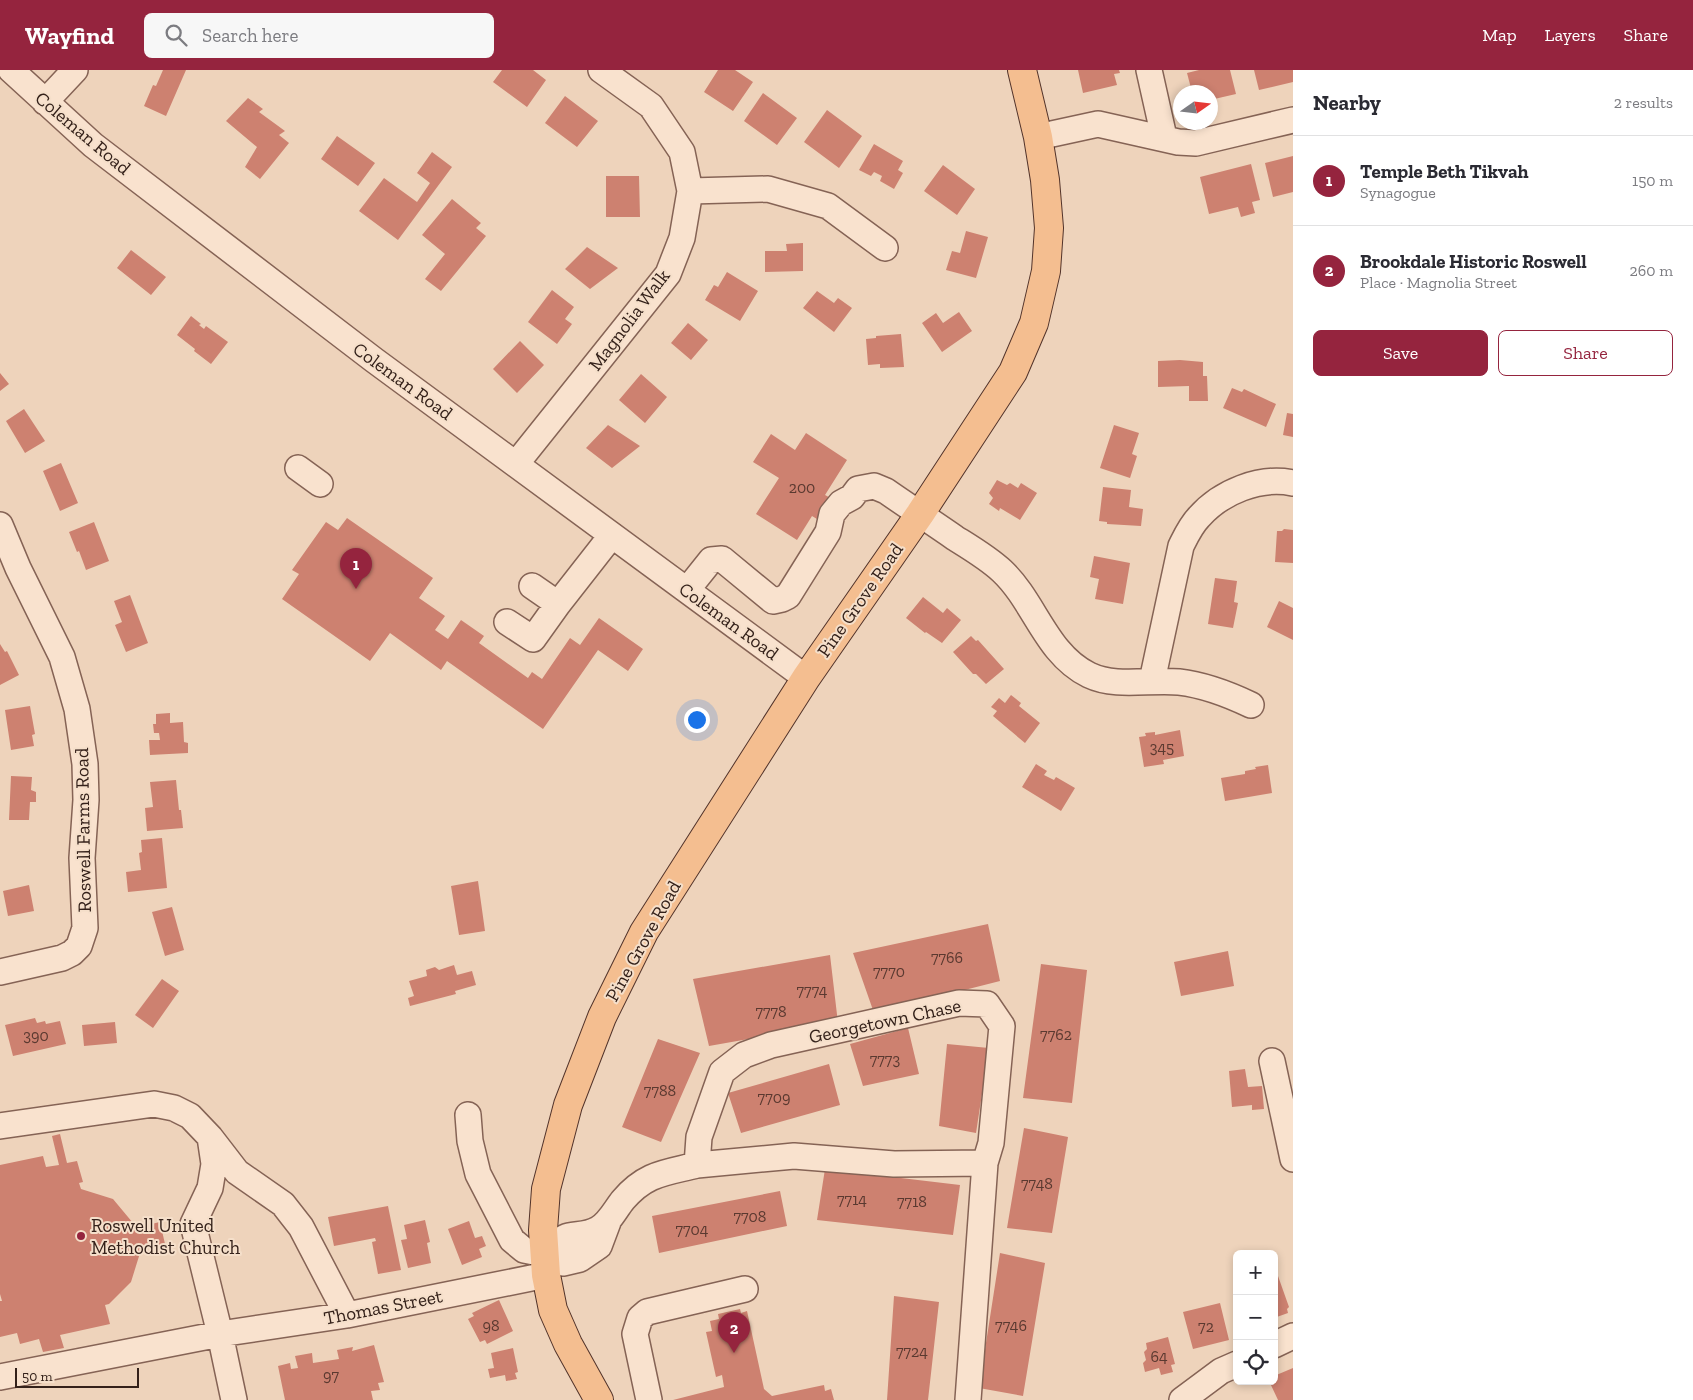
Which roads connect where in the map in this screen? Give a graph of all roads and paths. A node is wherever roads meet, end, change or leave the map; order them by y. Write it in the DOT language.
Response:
graph roads {
  1 [pos="11,70"];
  2 [pos="75,70"];
  3 [pos="601,70"];
  4 [pos="1022,70"];
  5 [pos="1149,70"];
  6 [pos="45,102"];
  7 [pos="1293,120"];
  8 [pos="1038,137"];
  9 [pos="1164,138"];
  10 [pos="690,191"];
  11 [pos="885,248"];
  12 [pos="516,464"];
  13 [pos="298,468"];
  14 [pos="1293,483"];
  15 [pos="320,484"];
  16 [pos="920,514"];
  17 [pos="0,525"];
  18 [pos="612,535"];
  19 [pos="532,586"];
  20 [pos="686,590"];
  21 [pos="558,604"];
  22 [pos="507,622"];
  23 [pos="806,678"];
  24 [pos="1152,681"];
  25 [pos="1251,705"];
  26 [pos="0,972"];
  27 [pos="1272,1060"];
  28 [pos="468,1115"];
  29 [pos="0,1126"];
  30 [pos="210,1137"];
  31 [pos="1293,1159"];
  32 [pos="985,1163"];
  33 [pos="697,1165"];
  34 [pos="545,1264"];
  35 [pos="745,1289"];
  36 [pos="347,1315"];
  37 [pos="220,1334"];
  38 [pos="1233,1366"];
  39 [pos="0,1377"];
  40 [pos="234,1400"];
  41 [pos="598,1400"];
  42 [pos="649,1400"];
  43 [pos="968,1400"];
  44 [pos="1182,1400"];
  1 -- 6 [label="street, Coleman Road"];
  2 -- 6 [label="street"];
  3 -- 10 [label="street, Magnolia Walk"];
  4 -- 8 [label="main road, Pine Grove Road"];
  5 -- 9 [label="street"];
  6 -- 12 [label="street, Coleman Road"];
  7 -- 9 [label="street"];
  8 -- 9 [label="street"];
  8 -- 16 [label="main road, Pine Grove Road"];
  10 -- 11 [label="street"];
  10 -- 12 [label="street, Magnolia Walk"];
  12 -- 18 [label="street, Coleman Road"];
  13 -- 15 [label="street"];
  14 -- 24 [label="street"];
  16 -- 20 [label="street"];
  16 -- 23 [label="main road, Pine Grove Road"];
  16 -- 24 [label="street"];
  17 -- 26 [label="street, Roswell Farms Road"];
  18 -- 20 [label="street, Coleman Road"];
  18 -- 21 [label="street"];
  19 -- 21 [label="street"];
  20 -- 23 [label="street, Coleman Road"];
  21 -- 22 [label="street"];
  23 -- 34 [label="main road, Pine Grove Road"];
  24 -- 25 [label="street"];
  27 -- 31 [label="street"];
  28 -- 34 [label="street"];
  29 -- 30 [label="street"];
  30 -- 36 [label="street"];
  30 -- 37 [label="street"];
  32 -- 33 [label="street"];
  32 -- 33 [label="street, Georgetown Chase"];
  32 -- 43 [label="street, Georgetown Chase"];
  33 -- 34 [label="street"];
  34 -- 36 [label="street, Thomas Street"];
  34 -- 41 [label="main road, Pine Grove Road"];
  35 -- 42 [label="street"];
  36 -- 37 [label="street, Thomas Street"];
  37 -- 39 [label="street, Thomas Street"];
  37 -- 40 [label="street"];
  38 -- 44 [label="street"];
}
